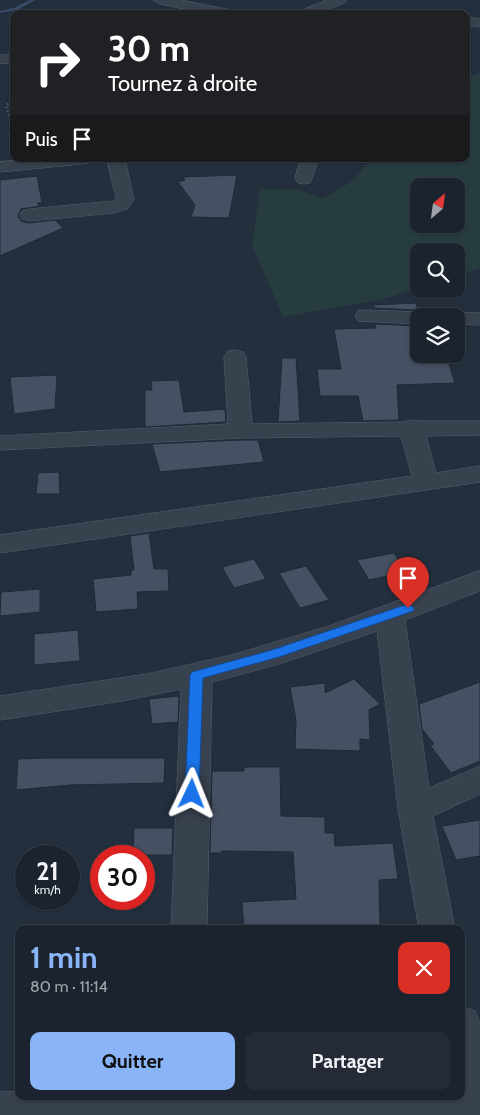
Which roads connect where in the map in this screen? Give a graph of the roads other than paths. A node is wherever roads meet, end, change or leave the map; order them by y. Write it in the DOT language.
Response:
graph roads {
  1 [pos="339,0"];
  2 [pos="170,1"];
  3 [pos="160,10"];
  4 [pos="212,10"];
  5 [pos="315,10"];
  6 [pos="41,162"];
  7 [pos="117,162"];
  8 [pos="309,162"];
  9 [pos="13,164"];
  10 [pos="304,179"];
  11 [pos="29,215"];
  12 [pos="366,316"];
  13 [pos="410,318"];
  14 [pos="465,318"];
  15 [pos="480,319"];
  16 [pos="235,357"];
  17 [pos="412,427"];
  18 [pos="480,428"];
  19 [pos="241,431"];
  20 [pos="0,443"];
  21 [pos="480,474"];
  22 [pos="426,482"];
  23 [pos="0,544"];
  24 [pos="480,580"];
  25 [pos="390,616"];
  26 [pos="197,675"];
  27 [pos="0,708"];
  28 [pos="480,779"];
  29 [pos="415,809"];
  30 [pos="189,925"];
  31 [pos="437,925"];
  32 [pos="465,1038"];
  33 [pos="480,1091"];
  34 [pos="480,1096"];
  35 [pos="465,1097"];
  36 [pos="367,1100"];
  37 [pos="198,1106"];
  38 [pos="0,1112"];
  1 -- 5 [label="street"];
  2 -- 3 [label="street"];
  2 -- 4 [label="street"];
  6 -- 9 [label="street"];
  7 -- 11 [label="street"];
  8 -- 10 [label="street"];
  12 -- 13 [label="street"];
  14 -- 15 [label="street"];
  16 -- 19 [label="street"];
  17 -- 18 [label="street"];
  17 -- 19 [label="street"];
  17 -- 22 [label="street"];
  19 -- 20 [label="street"];
  21 -- 22 [label="street"];
  22 -- 23 [label="street"];
  24 -- 25 [label="street"];
  25 -- 26 [label="street"];
  25 -- 29 [label="street"];
  26 -- 27 [label="street"];
  26 -- 30 [label="street"];
  28 -- 29 [label="street"];
  29 -- 31 [label="street"];
  32 -- 33 [label="street"];
  34 -- 35 [label="street"];
  36 -- 37 [label="street"];
  37 -- 38 [label="street"];
}
